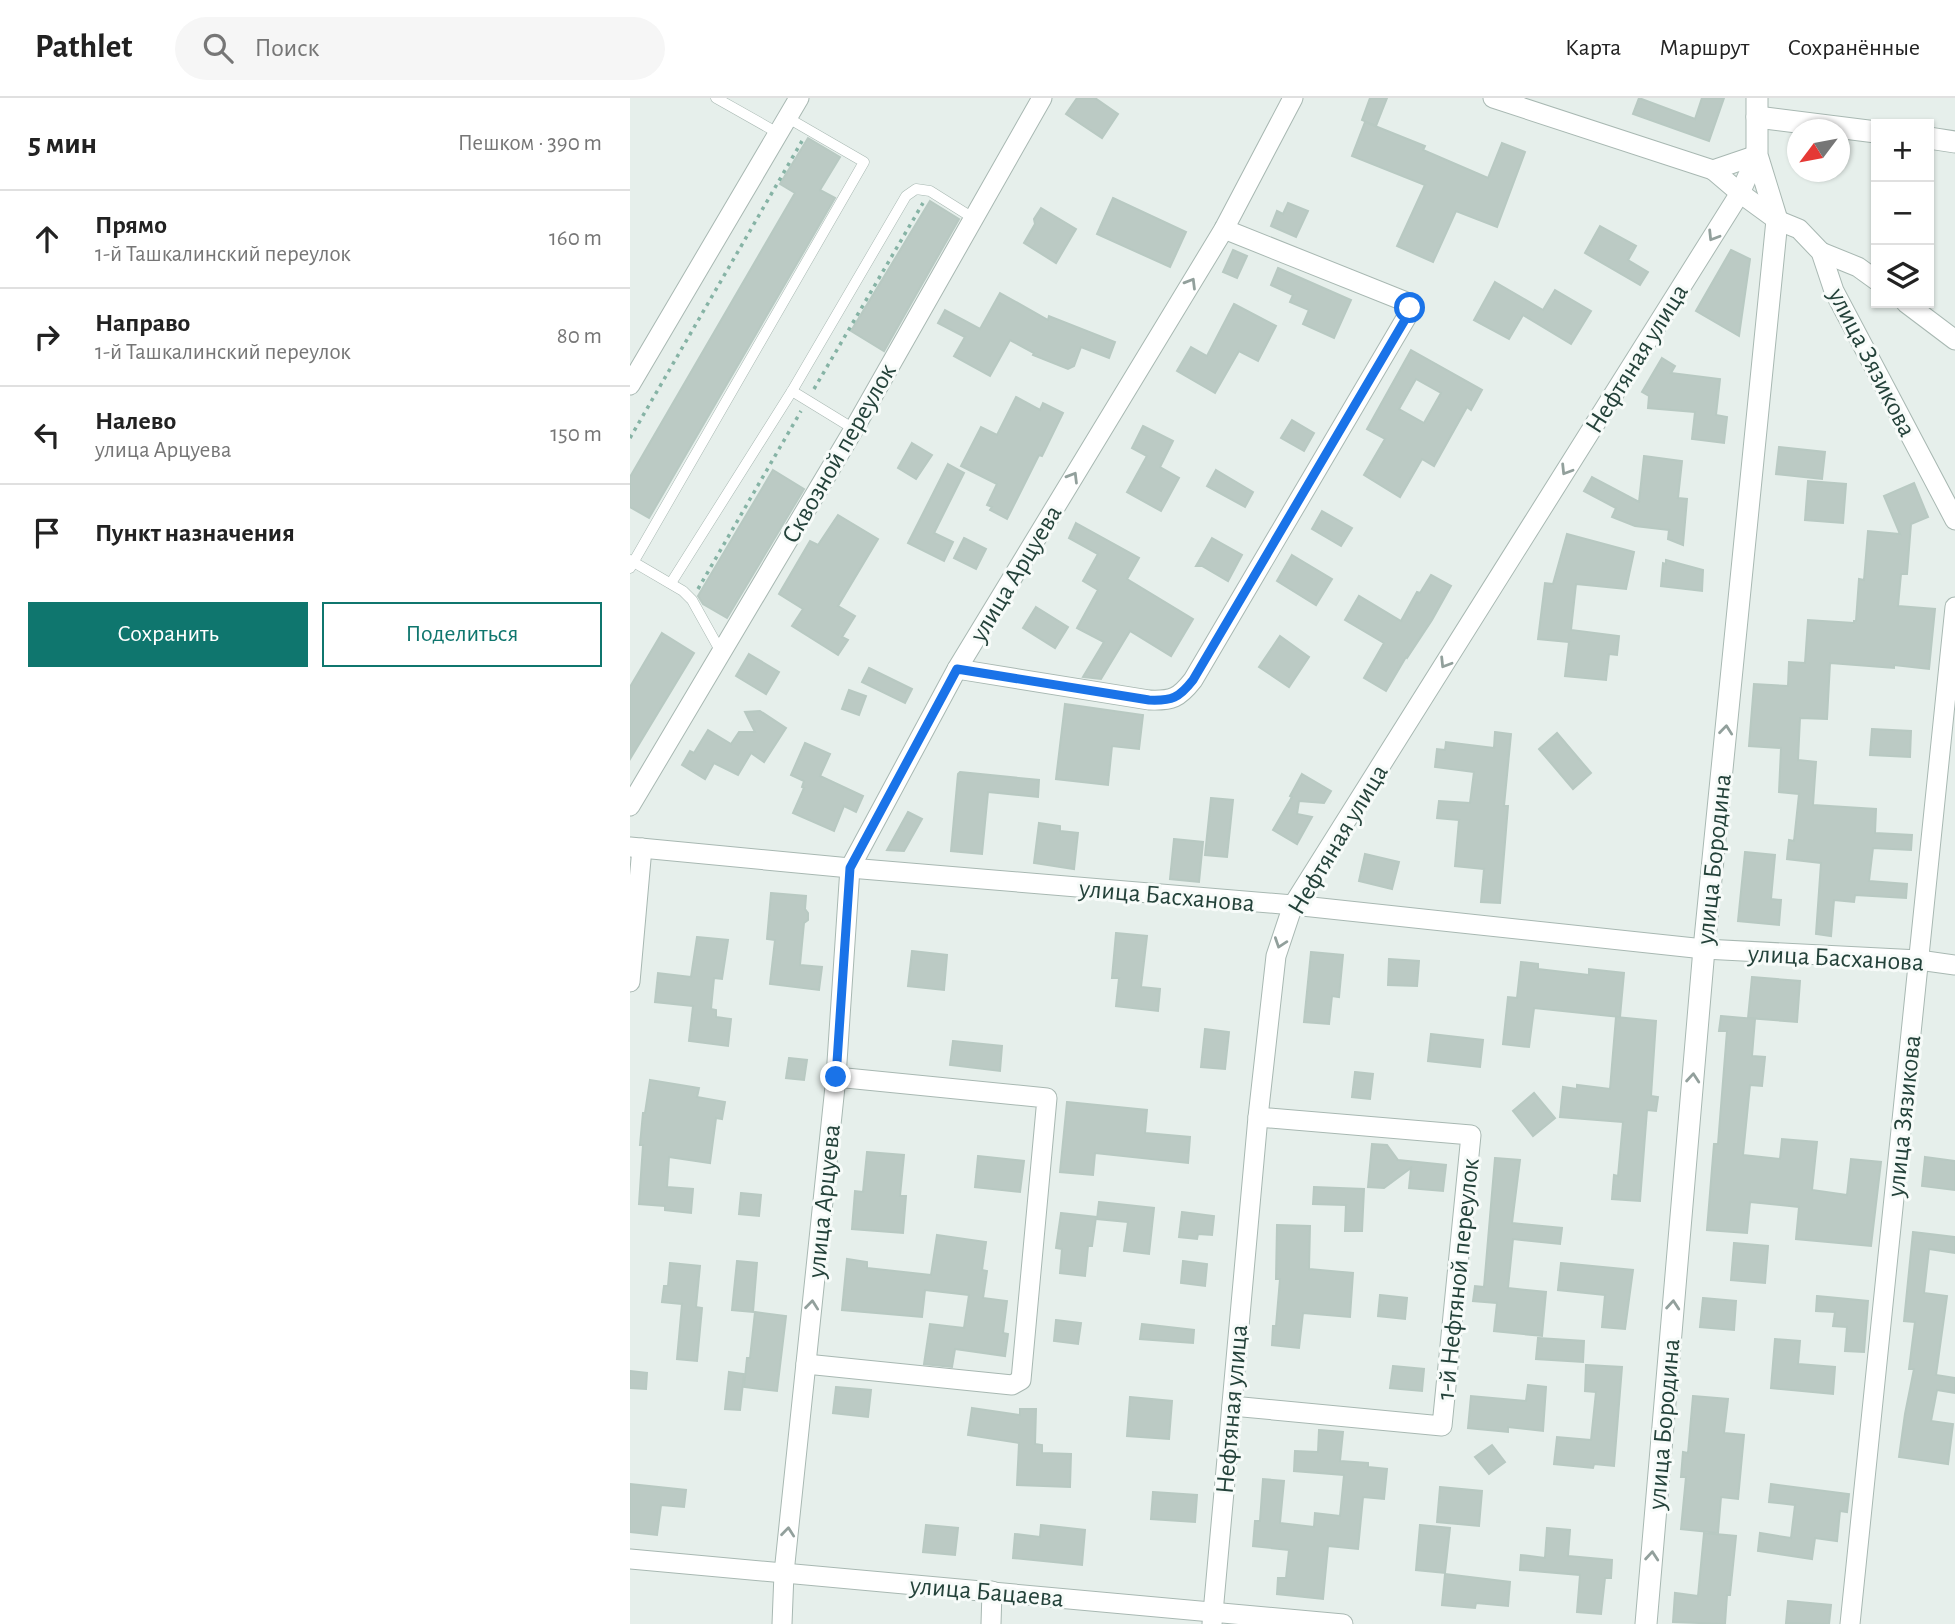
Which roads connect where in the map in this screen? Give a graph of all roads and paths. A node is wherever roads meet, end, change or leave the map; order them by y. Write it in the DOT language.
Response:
graph roads {
  1 [pos="716,98"];
  2 [pos="799,98"];
  3 [pos="1042,98"];
  4 [pos="1293,98"];
  5 [pos="1493,98"];
  6 [pos="1757,108"];
  7 [pos="783,125"];
  8 [pos="809,130"];
  9 [pos="1871,131"];
  10 [pos="1934,139"];
  11 [pos="1955,142"];
  12 [pos="1757,155"];
  13 [pos="1713,170"];
  14 [pos="1740,193"];
  15 [pos="973,218"];
  16 [pos="1777,220"];
  17 [pos="1224,229"];
  18 [pos="1821,253"];
  19 [pos="1871,276"];
  20 [pos="1913,308"];
  21 [pos="1955,340"];
  22 [pos="630,385"];
  23 [pos="792,391"];
  24 [pos="854,429"];
  25 [pos="630,438"];
  26 [pos="1955,520"];
  27 [pos="631,563"];
  28 [pos="671,583"];
  29 [pos="1955,607"];
  30 [pos="721,652"];
  31 [pos="957,669"];
  32 [pos="630,806"];
  33 [pos="636,847"];
  34 [pos="850,868"];
  35 [pos="1293,905"];
  36 [pos="1704,949"];
  37 [pos="1919,960"];
  38 [pos="1955,965"];
  39 [pos="630,982"];
  40 [pos="836,1077"];
  41 [pos="1258,1117"];
  42 [pos="806,1364"];
  43 [pos="1232,1406"];
  44 [pos="630,1559"];
  45 [pos="784,1573"];
  46 [pos="992,1591"];
  47 [pos="1212,1618"];
  48 [pos="782,1624"];
  49 [pos="991,1624"];
  50 [pos="1343,1624"];
  51 [pos="1646,1624"];
  52 [pos="1850,1624"];
  1 -- 7 [label="lane"];
  2 -- 7 [label="street"];
  3 -- 15 [label="street, Сквозной переулок"];
  4 -- 17 [label="street, улица Арцуева"];
  5 -- 13 [label="street"];
  6 -- 9 [label="street"];
  6 -- 12 [label="street, улица Бородина"];
  7 -- 8 [label="lane"];
  7 -- 22 [label="street"];
  8 -- 25 [label="path"];
  8 -- 27 [label="lane"];
  10 -- 11 [label="street"];
  12 -- 13 [label="street"];
  12 -- 14 [label="street, Нефтяная улица"];
  12 -- 16 [label="street, улица Бородина"];
  13 -- 14 [label="street, улица Зязикова"];
  14 -- 16 [label="street, улица Зязикова"];
  14 -- 35 [label="street, Нефтяная улица, one-way"];
  15 -- 23 [label="lane"];
  15 -- 24 [label="street, Сквозной переулок"];
  16 -- 18 [label="street, улица Зязикова"];
  36 -- 16 [label="street, улица Бородина, one-way"];
  31 -- 17 [label="street, улица Арцуева, one-way"];
  17 -- 31 [label="street"];
  18 -- 19 [label="street"];
  18 -- 26 [label="street, улица Зязикова"];
  20 -- 21 [label="street"];
  23 -- 24 [label="lane"];
  23 -- 28 [label="lane"];
  24 -- 30 [label="street, Сквозной переулок"];
  27 -- 28 [label="lane"];
  28 -- 30 [label="lane"];
  29 -- 37 [label="street, улица Зязикова"];
  30 -- 32 [label="street, Сквозной переулок"];
  31 -- 34 [label="street, улица Арцуева"];
  33 -- 34 [label="street, улица Басханова"];
  33 -- 39 [label="street"];
  34 -- 35 [label="street, улица Басханова"];
  34 -- 40 [label="street, улица Арцуева"];
  35 -- 36 [label="street, улица Басханова"];
  35 -- 41 [label="street, Нефтяная улица, one-way"];
  36 -- 37 [label="street, улица Басханова"];
  51 -- 36 [label="street, улица Бородина, one-way"];
  37 -- 38 [label="street, улица Басханова"];
  37 -- 52 [label="street, улица Зязикова"];
  42 -- 40 [label="street, улица Арцуева, one-way"];
  40 -- 42 [label="street"];
  41 -- 43 [label="street, Нефтяная улица"];
  41 -- 43 [label="street, 1-й Нефтяной переулок"];
  45 -- 42 [label="street, улица Арцуева, one-way"];
  43 -- 47 [label="street, Нефтяная улица"];
  44 -- 45 [label="street, улица Бацаева"];
  45 -- 46 [label="street, улица Бацаева"];
  45 -- 48 [label="street, улица Арцуева"];
  46 -- 47 [label="street, улица Бацаева"];
  46 -- 49 [label="street"];
  47 -- 50 [label="street, улица Бацаева"];
}
